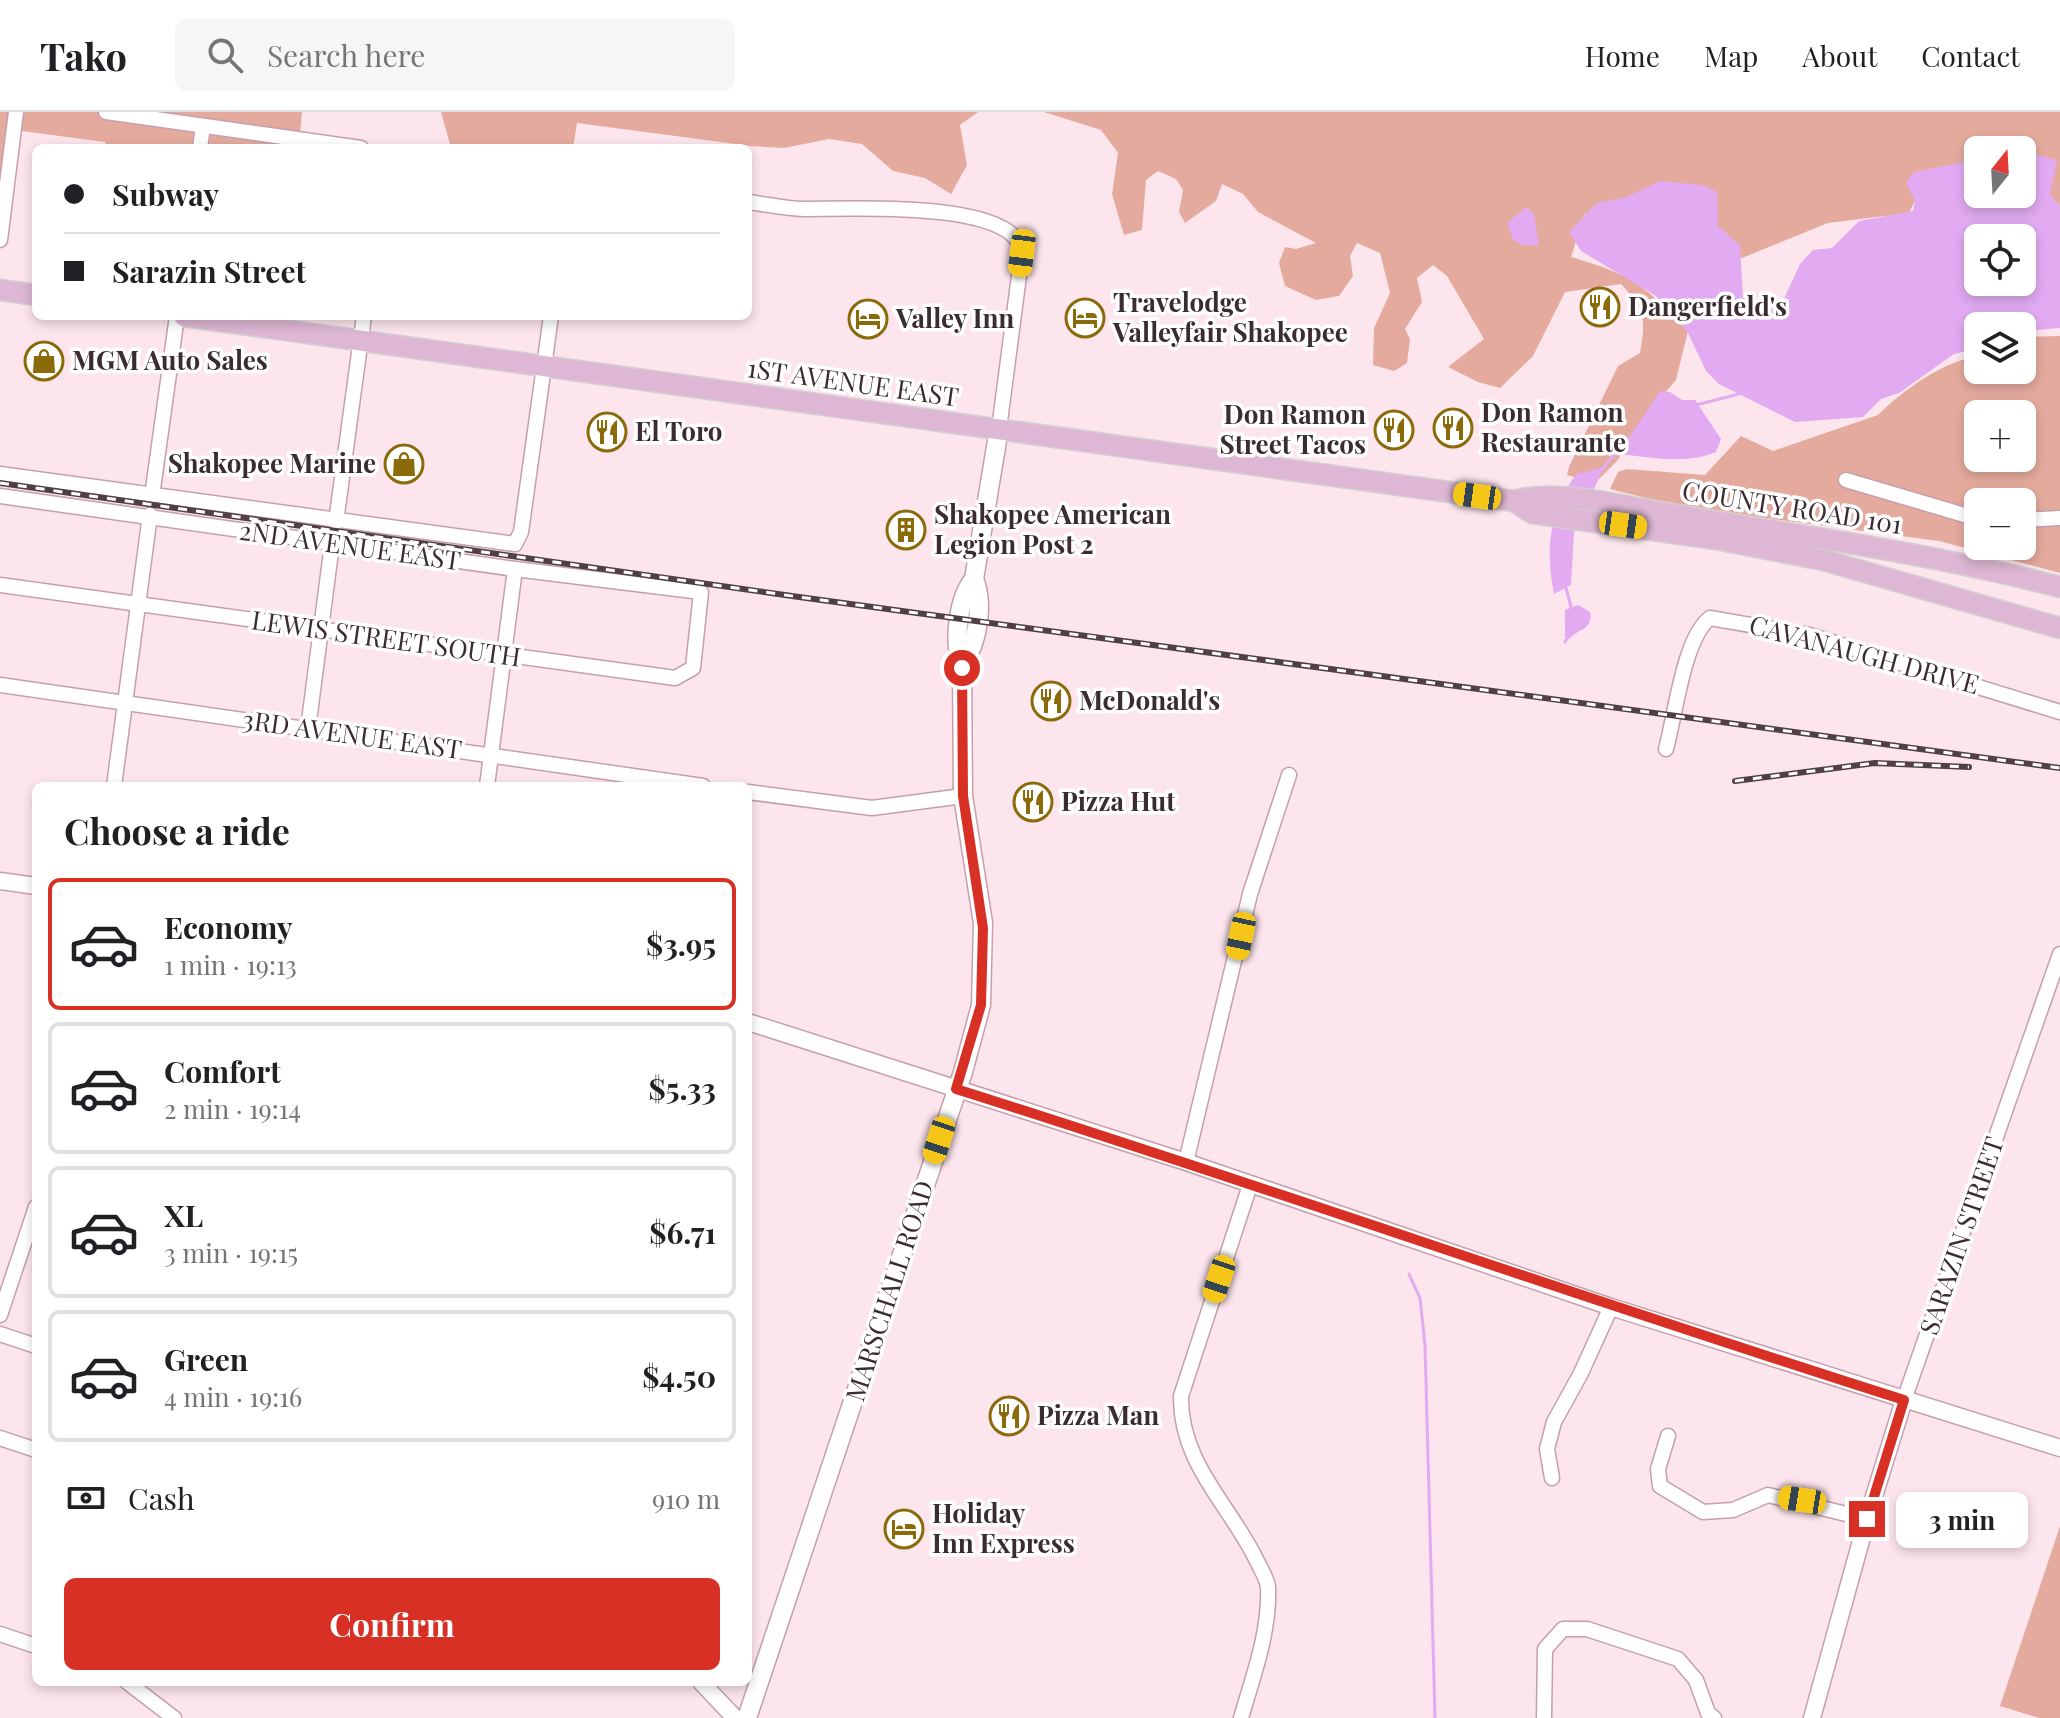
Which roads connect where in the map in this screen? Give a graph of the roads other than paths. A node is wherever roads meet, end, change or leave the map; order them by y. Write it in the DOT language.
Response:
graph roads {
  1 [pos="16,112"];
  2 [pos="106,112"];
  3 [pos="203,126"];
  4 [pos="201,144"];
  5 [pos="332,144"];
  6 [pos="752,203"];
  7 [pos="0,240"];
  8 [pos="0,290"];
  9 [pos="32,294"];
  10 [pos="176,320"];
  11 [pos="212,320"];
  12 [pos="364,320"];
  13 [pos="550,320"];
  14 [pos="361,341"];
  15 [pos="544,366"];
  16 [pos="999,429"];
  17 [pos="0,474"];
  18 [pos="1846,480"];
  19 [pos="0,496"];
  20 [pos="152,496"];
  21 [pos="150,515"];
  22 [pos="1964,515"];
  23 [pos="1627,516"];
  24 [pos="2060,518"];
  25 [pos="2036,519"];
  26 [pos="336,522"];
  27 [pos="332,544"];
  28 [pos="515,569"];
  29 [pos="0,585"];
  30 [pos="2060,587"];
  31 [pos="701,592"];
  32 [pos="137,604"];
  33 [pos="2060,628"];
  34 [pos="321,630"];
  35 [pos="504,655"];
  36 [pos="0,685"];
  37 [pos="123,703"];
  38 [pos="2060,712"];
  39 [pos="308,729"];
  40 [pos="1666,749"];
  41 [pos="490,755"];
  42 [pos="1289,775"];
  43 [pos="114,782"];
  44 [pos="487,782"];
  45 [pos="676,782"];
  46 [pos="752,793"];
  47 [pos="963,796"];
  48 [pos="0,881"];
  49 [pos="32,885"];
  50 [pos="2060,954"];
  51 [pos="752,1023"];
  52 [pos="956,1089"];
  53 [pos="1186,1162"];
  54 [pos="1250,1185"];
  55 [pos="32,1219"];
  56 [pos="1611,1307"];
  57 [pos="0,1315"];
  58 [pos="0,1334"];
  59 [pos="32,1345"];
  60 [pos="1904,1400"];
  61 [pos="1668,1436"];
  62 [pos="0,1438"];
  63 [pos="2060,1448"];
  64 [pos="32,1449"];
  65 [pos="1552,1478"];
  66 [pos="1867,1519"];
  67 [pos="0,1634"];
  68 [pos="32,1645"];
  69 [pos="132,1686"];
  70 [pos="705,1686"];
  71 [pos="174,1718"];
  72 [pos="735,1718"];
  73 [pos="747,1718"];
  74 [pos="1241,1718"];
  75 [pos="1544,1718"];
  76 [pos="1714,1718"];
  77 [pos="1812,1718"];
  1 -- 7 [label="street"];
  2 -- 3 [label="street"];
  3 -- 4 [label="street"];
  3 -- 5 [label="street"];
  6 -- 16 [label="street, MARSCHALL ROAD"];
  8 -- 9 [label="main road"];
  10 -- 20 [label="street"];
  11 -- 14 [label="main road, 1ST AVENUE EAST"];
  12 -- 14 [label="street"];
  13 -- 15 [label="street"];
  14 -- 15 [label="main road, 1ST AVENUE EAST"];
  14 -- 26 [label="street"];
  15 -- 16 [label="main road, 1ST AVENUE EAST"];
  15 -- 26 [label="street, 2ND AVENUE EAST"];
  16 -- 23 [label="main road, 1ST AVENUE EAST"];
  16 -- 47 [label="main road, MARSCHALL ROAD"];
  17 -- 20 [label="street, 2ND AVENUE EAST"];
  18 -- 22 [label="street"];
  19 -- 21 [label="street, 2ND AVENUE EAST"];
  20 -- 26 [label="street, 2ND AVENUE EAST"];
  21 -- 27 [label="street, 2ND AVENUE EAST"];
  21 -- 32 [label="street"];
  23 -- 30 [label="main road, COUNTY ROAD 101"];
  23 -- 33 [label="main road"];
  24 -- 25 [label="street"];
  27 -- 28 [label="street, 2ND AVENUE EAST"];
  27 -- 34 [label="street"];
  28 -- 31 [label="street, 2ND AVENUE EAST"];
  28 -- 35 [label="street"];
  29 -- 32 [label="street, LEWIS STREET SOUTH"];
  31 -- 35 [label="street, LEWIS STREET SOUTH"];
  32 -- 34 [label="street, LEWIS STREET SOUTH"];
  32 -- 37 [label="street"];
  34 -- 35 [label="street, LEWIS STREET SOUTH"];
  34 -- 39 [label="street"];
  35 -- 41 [label="street"];
  36 -- 37 [label="street, 3RD AVENUE EAST"];
  37 -- 39 [label="street, 3RD AVENUE EAST"];
  37 -- 43 [label="street"];
  38 -- 40 [label="street, CAVANAUGH DRIVE"];
  39 -- 41 [label="street, 3RD AVENUE EAST"];
  41 -- 44 [label="street"];
  41 -- 45 [label="street, 3RD AVENUE EAST"];
  42 -- 53 [label="street"];
  46 -- 47 [label="street"];
  47 -- 52 [label="main road, MARSCHALL ROAD"];
  48 -- 49 [label="street"];
  50 -- 60 [label="street, SARAZIN STREET"];
  51 -- 52 [label="street"];
  52 -- 53 [label="street"];
  52 -- 73 [label="main road, MARSCHALL ROAD"];
  53 -- 54 [label="street"];
  54 -- 56 [label="street"];
  54 -- 74 [label="street"];
  55 -- 57 [label="street"];
  56 -- 60 [label="street"];
  56 -- 65 [label="street"];
  58 -- 59 [label="street"];
  60 -- 63 [label="street"];
  60 -- 66 [label="street, SARAZIN STREET"];
  61 -- 66 [label="street"];
  62 -- 64 [label="street"];
  66 -- 77 [label="street, SARAZIN STREET"];
  67 -- 68 [label="street"];
  69 -- 71 [label="street"];
  70 -- 72 [label="street"];
  75 -- 76 [label="street"];
}
